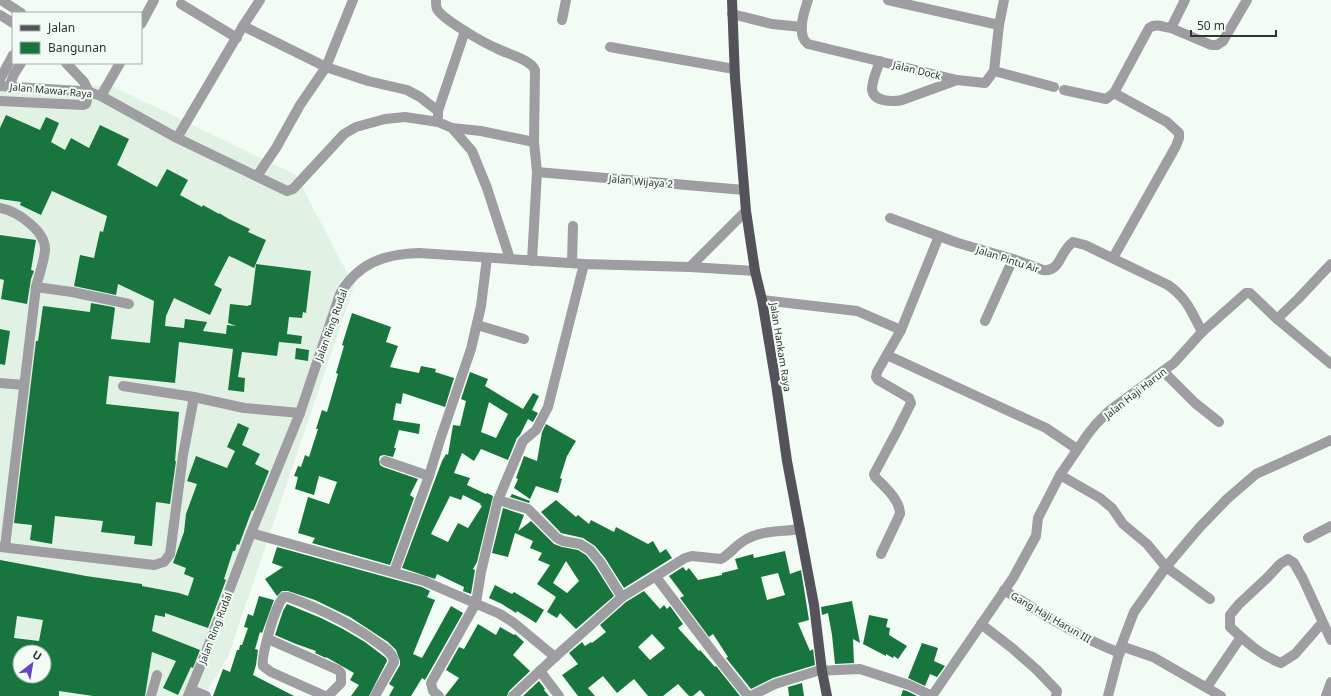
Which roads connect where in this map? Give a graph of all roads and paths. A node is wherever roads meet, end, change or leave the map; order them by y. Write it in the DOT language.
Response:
graph roads {
  1 [pos="1,0"];
  2 [pos="154,0"];
  3 [pos="260,0"];
  4 [pos="353,0"];
  5 [pos="436,0"];
  6 [pos="566,0"];
  7 [pos="732,0"];
  8 [pos="808,0"];
  9 [pos="888,0"];
  10 [pos="1004,0"];
  11 [pos="1185,0"];
  12 [pos="1248,0"];
  13 [pos="181,4"];
  14 [pos="19,12"];
  15 [pos="732,14"];
  16 [pos="0,15"];
  17 [pos="562,20"];
  18 [pos="12,22"];
  19 [pos="142,22"];
  20 [pos="999,25"];
  21 [pos="243,26"];
  22 [pos="802,27"];
  23 [pos="1171,28"];
  24 [pos="466,31"];
  25 [pos="236,38"];
  26 [pos="610,47"];
  27 [pos="12,58"];
  28 [pos="880,61"];
  29 [pos="20,64"];
  30 [pos="67,64"];
  31 [pos="119,64"];
  32 [pos="326,67"];
  33 [pos="734,69"];
  34 [pos="994,71"];
  35 [pos="0,79"];
  36 [pos="956,80"];
  37 [pos="5,86"];
  38 [pos="89,92"];
  39 [pos="1114,93"];
  40 [pos="101,96"];
  41 [pos="0,102"];
  42 [pos="438,111"];
  43 [pos="438,122"];
  44 [pos="452,128"];
  45 [pos="177,138"];
  46 [pos="534,142"];
  47 [pos="537,172"];
  48 [pos="257,176"];
  49 [pos="744,190"];
  50 [pos="0,208"];
  51 [pos="746,211"];
  52 [pos="890,218"];
  53 [pos="573,226"];
  54 [pos="939,236"];
  55 [pos="487,258"];
  56 [pos="1112,258"];
  57 [pos="1013,259"];
  58 [pos="510,260"];
  59 [pos="532,261"];
  60 [pos="572,263"];
  61 [pos="584,264"];
  62 [pos="1331,264"];
  63 [pos="690,267"];
  64 [pos="754,271"];
  65 [pos="36,287"];
  66 [pos="762,300"];
  67 [pos="129,304"];
  68 [pos="1277,319"];
  69 [pos="985,321"];
  70 [pos="477,325"];
  71 [pos="901,330"];
  72 [pos="1202,332"];
  73 [pos="524,339"];
  74 [pos="887,355"];
  75 [pos="1331,364"];
  76 [pos="1163,371"];
  77 [pos="0,383"];
  78 [pos="24,385"];
  79 [pos="123,386"];
  80 [pos="194,397"];
  81 [pos="300,413"];
  82 [pos="1219,422"];
  83 [pos="1331,440"];
  84 [pos="1077,449"];
  85 [pos="385,461"];
  86 [pos="1060,475"];
  87 [pos="430,476"];
  88 [pos="498,500"];
  89 [pos="1331,526"];
  90 [pos="800,529"];
  91 [pos="251,533"];
  92 [pos="1308,538"];
  93 [pos="3,547"];
  94 [pos="881,554"];
  95 [pos="1166,567"];
  96 [pos="394,572"];
  97 [pos="656,577"];
  98 [pos="1004,590"];
  99 [pos="622,597"];
  100 [pos="1210,599"];
  101 [pos="476,603"];
  102 [pos="1322,623"];
  103 [pos="981,624"];
  104 [pos="1241,638"];
  105 [pos="268,639"];
  106 [pos="1331,640"];
  107 [pos="1120,649"];
  108 [pos="555,656"];
  109 [pos="540,671"];
  110 [pos="822,671"];
  111 [pos="157,675"];
  112 [pos="1331,682"];
  113 [pos="1207,687"];
  114 [pos="189,693"];
  115 [pos="937,694"];
  116 [pos="151,696"];
  117 [pos="206,696"];
  118 [pos="327,696"];
  119 [pos="375,696"];
  120 [pos="439,696"];
  121 [pos="513,696"];
  122 [pos="559,696"];
  123 [pos="750,696"];
  124 [pos="827,696"];
  125 [pos="1056,696"];
  126 [pos="1108,696"];
  127 [pos="1221,696"];
  128 [pos="1326,696"];
  1 -- 14 [label="street"];
  2 -- 19 [label="street"];
  3 -- 21 [label="street"];
  4 -- 32 [label="street"];
  5 -- 24 [label="street"];
  6 -- 17 [label="street"];
  7 -- 15 [label="main road, Jalan Hankam Raya"];
  8 -- 22 [label="street"];
  9 -- 20 [label="street"];
  10 -- 20 [label="street"];
  11 -- 23 [label="street"];
  12 -- 23 [label="street"];
  13 -- 25 [label="street"];
  15 -- 22 [label="street"];
  15 -- 33 [label="main road, Jalan Hankam Raya"];
  16 -- 18 [label="street"];
  20 -- 34 [label="street"];
  21 -- 25 [label="street"];
  21 -- 32 [label="street"];
  22 -- 28 [label="street, Jalan Dock"];
  23 -- 39 [label="street"];
  24 -- 42 [label="street"];
  24 -- 46 [label="street"];
  25 -- 45 [label="street"];
  26 -- 33 [label="street"];
  27 -- 35 [label="street"];
  28 -- 36 [label="street, Jalan Dock"];
  28 -- 36 [label="street"];
  29 -- 37 [label="street"];
  30 -- 38 [label="street"];
  31 -- 40 [label="street"];
  32 -- 42 [label="street"];
  32 -- 48 [label="street"];
  33 -- 49 [label="main road, Jalan Hankam Raya"];
  34 -- 36 [label="street, Jalan Dock"];
  34 -- 39 [label="street"];
  37 -- 38 [label="street, Jalan Mawar Raya"];
  38 -- 40 [label="street, Jalan Mawar Raya"];
  38 -- 41 [label="street"];
  39 -- 56 [label="street"];
  40 -- 45 [label="street, Jalan Mawar Raya"];
  42 -- 43 [label="street"];
  43 -- 44 [label="street"];
  43 -- 48 [label="street, Jalan Mawar Raya"];
  44 -- 46 [label="street"];
  44 -- 58 [label="street"];
  45 -- 48 [label="street, Jalan Mawar Raya"];
  46 -- 47 [label="street"];
  47 -- 49 [label="street, Jalan Wijaya 2"];
  47 -- 59 [label="street"];
  49 -- 51 [label="main road, Jalan Hankam Raya"];
  50 -- 65 [label="street"];
  51 -- 63 [label="street"];
  51 -- 64 [label="main road, Jalan Hankam Raya"];
  52 -- 54 [label="street, Jalan Pintu Air"];
  53 -- 60 [label="street"];
  54 -- 57 [label="street, Jalan Pintu Air"];
  54 -- 71 [label="street"];
  55 -- 58 [label="street, Jalan Ring Rudal"];
  55 -- 70 [label="street"];
  55 -- 81 [label="street, Jalan Ring Rudal"];
  56 -- 57 [label="street, Jalan Pintu Air"];
  56 -- 72 [label="street, Jalan Pintu Air"];
  57 -- 69 [label="street"];
  58 -- 59 [label="street, Jalan Ring Rudal"];
  59 -- 60 [label="street, Jalan Ring Rudal"];
  60 -- 61 [label="street, Jalan Ring Rudal"];
  61 -- 63 [label="street, Jalan Ring Rudal"];
  61 -- 88 [label="street"];
  62 -- 68 [label="street"];
  63 -- 64 [label="street, Jalan Ring Rudal"];
  64 -- 66 [label="main road, Jalan Hankam Raya"];
  65 -- 67 [label="street"];
  65 -- 78 [label="street"];
  66 -- 71 [label="street"];
  66 -- 90 [label="main road, Jalan Hankam Raya"];
  68 -- 72 [label="street, Jalan Haji Harun"];
  68 -- 75 [label="street"];
  70 -- 73 [label="street"];
  70 -- 87 [label="street"];
  71 -- 74 [label="street"];
  72 -- 76 [label="street, Jalan Haji Harun"];
  74 -- 84 [label="street"];
  74 -- 94 [label="street"];
  76 -- 82 [label="street"];
  76 -- 84 [label="street, Jalan Haji Harun"];
  77 -- 78 [label="street"];
  78 -- 93 [label="street"];
  79 -- 80 [label="street"];
  80 -- 81 [label="street"];
  80 -- 93 [label="street"];
  81 -- 91 [label="street, Jalan Ring Rudal"];
  83 -- 95 [label="street"];
  84 -- 86 [label="street, Jalan Haji Harun"];
  85 -- 87 [label="street"];
  86 -- 95 [label="street"];
  86 -- 98 [label="street, Jalan Haji Harun"];
  87 -- 96 [label="street"];
  88 -- 99 [label="street"];
  88 -- 101 [label="street"];
  89 -- 92 [label="street"];
  90 -- 97 [label="street"];
  90 -- 110 [label="main road, Jalan Hankam Raya"];
  91 -- 96 [label="street"];
  91 -- 114 [label="street, Jalan Ring Rudal"];
  95 -- 100 [label="street"];
  95 -- 107 [label="street"];
  96 -- 101 [label="street"];
  97 -- 99 [label="street"];
  97 -- 123 [label="street"];
  98 -- 103 [label="street, Jalan Haji Harun"];
  98 -- 107 [label="street, Gang Haji Harun III"];
  99 -- 108 [label="street"];
  101 -- 108 [label="street"];
  101 -- 120 [label="street"];
  102 -- 104 [label="street"];
  102 -- 104 [label="street"];
  102 -- 106 [label="street"];
  103 -- 115 [label="street, Jalan Haji Harun"];
  103 -- 125 [label="street"];
  104 -- 113 [label="street"];
  105 -- 118 [label="street"];
  105 -- 118 [label="street"];
  105 -- 119 [label="street"];
  107 -- 113 [label="street, Gang Haji Harun III"];
  107 -- 126 [label="street"];
  108 -- 109 [label="street"];
  109 -- 121 [label="street"];
  109 -- 122 [label="street"];
  110 -- 115 [label="street, Jalan Haji Harun"];
  110 -- 123 [label="street"];
  110 -- 124 [label="main road, Jalan Hankam Raya"];
  111 -- 116 [label="street"];
  112 -- 128 [label="street"];
  113 -- 127 [label="street, Gang Haji Harun III"];
  114 -- 117 [label="street"];
}
